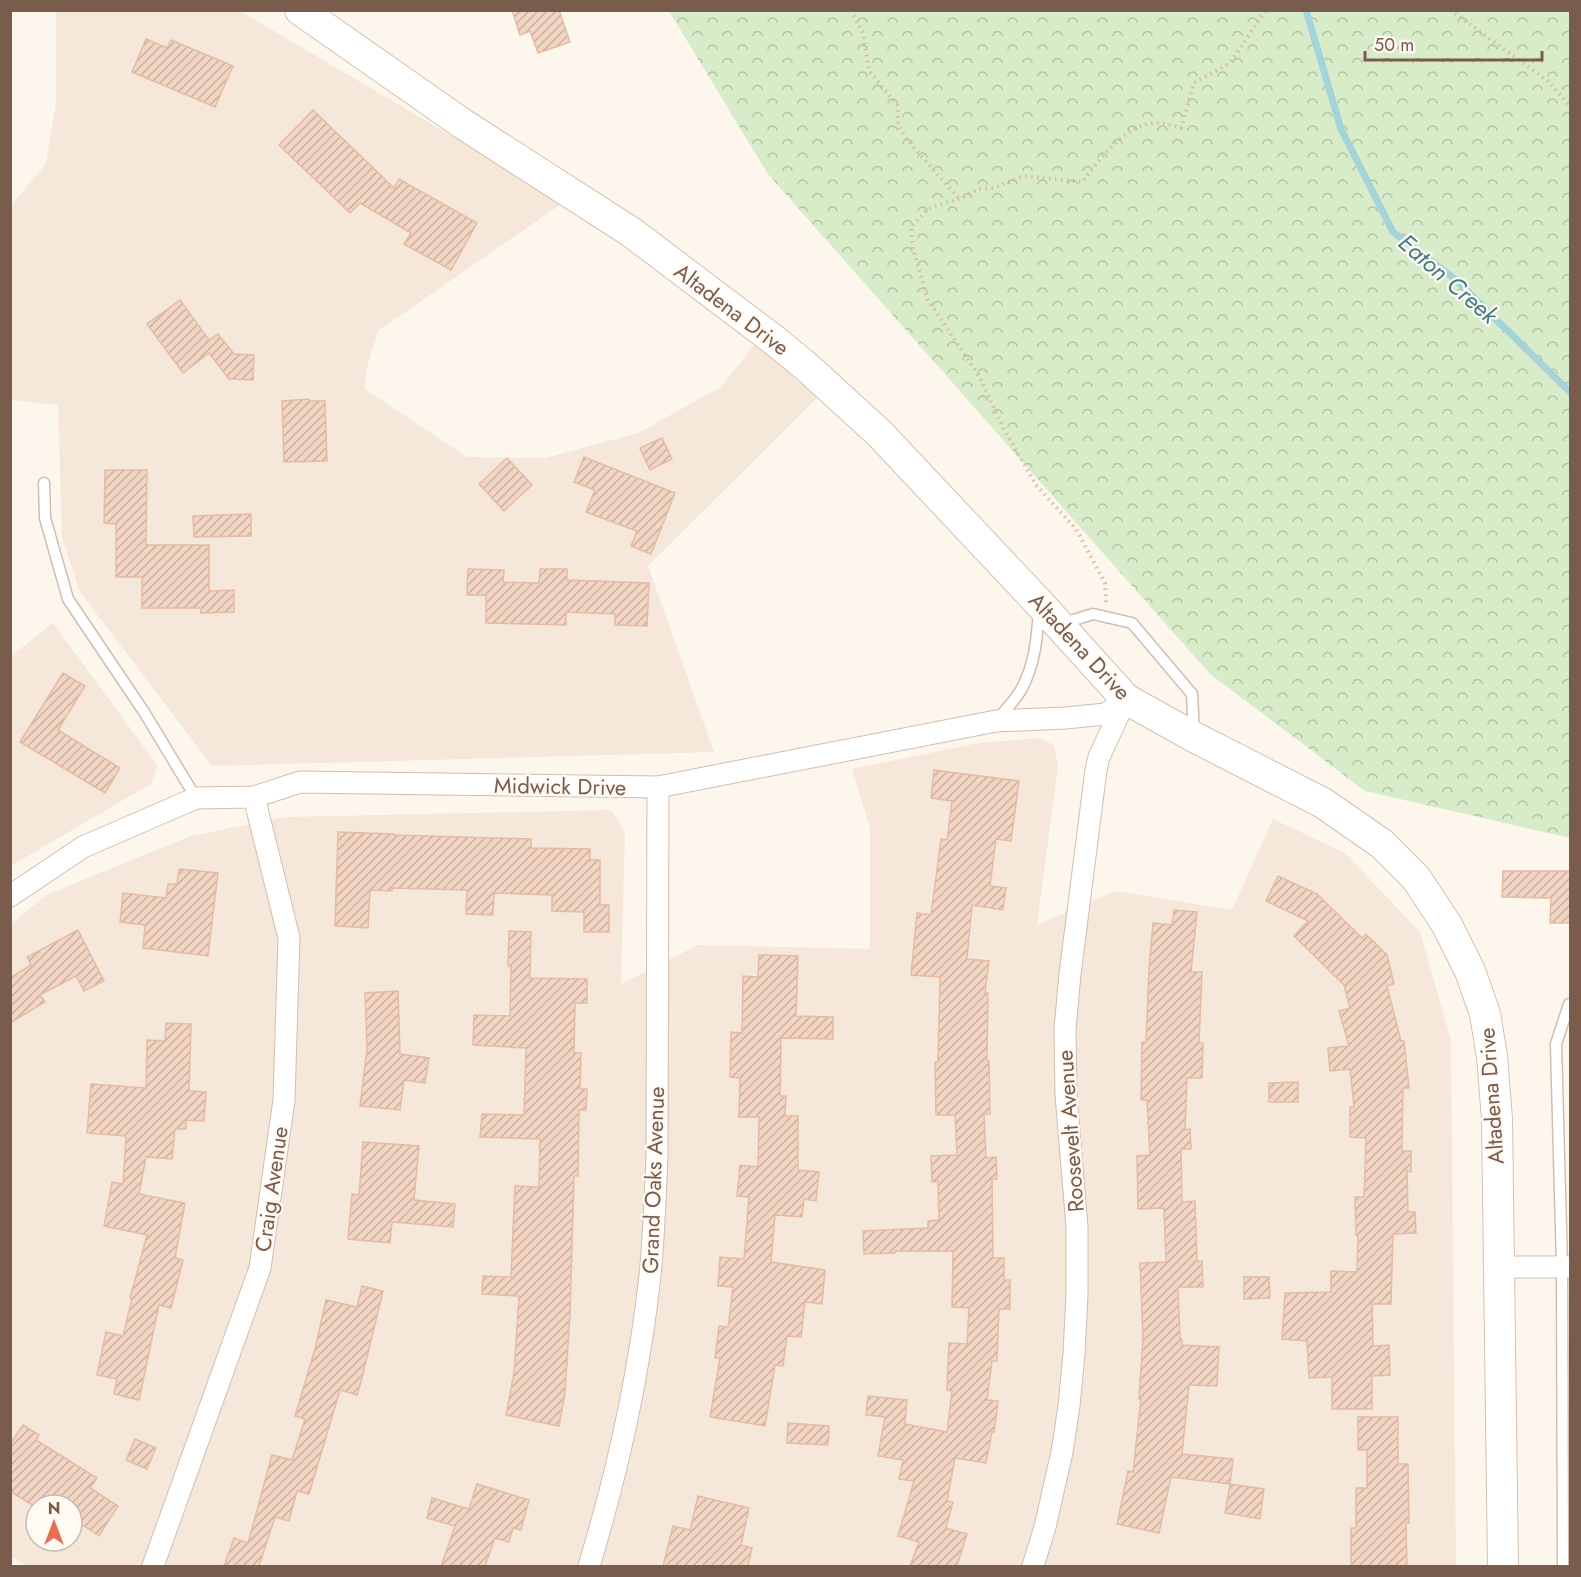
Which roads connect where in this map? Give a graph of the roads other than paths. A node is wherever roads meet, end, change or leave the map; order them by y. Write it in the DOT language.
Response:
graph roads {
  1 [pos="300,10"];
  2 [pos="44,483"];
  3 [pos="1049,614"];
  4 [pos="1126,699"];
  5 [pos="996,721"];
  6 [pos="1194,737"];
  7 [pos="658,787"];
  8 [pos="254,797"];
  9 [pos="196,798"];
  10 [pos="10,896"];
  11 [pos="1569,1005"];
  12 [pos="1498,1267"];
  13 [pos="1566,1267"];
  14 [pos="153,1566"];
  15 [pos="589,1566"];
  16 [pos="1033,1566"];
  17 [pos="1503,1566"];
  18 [pos="1563,1566"];
  1 -- 3 [label="main road, Altadena Drive"];
  2 -- 9 [label="lane"];
  3 -- 4 [label="main road, Altadena Drive"];
  3 -- 5 [label="lane"];
  3 -- 6 [label="lane"];
  4 -- 5 [label="street, Midwick Drive"];
  4 -- 6 [label="main road, Altadena Drive"];
  4 -- 16 [label="street, Roosevelt Avenue"];
  5 -- 7 [label="street, Midwick Drive"];
  6 -- 12 [label="main road, Altadena Drive"];
  7 -- 8 [label="street, Midwick Drive"];
  7 -- 15 [label="street, Grand Oaks Avenue"];
  8 -- 9 [label="street, Midwick Drive"];
  8 -- 14 [label="street, Craig Avenue"];
  9 -- 10 [label="street, Midwick Drive"];
  11 -- 13 [label="lane"];
  12 -- 13 [label="street"];
  12 -- 17 [label="main road, Altadena Drive"];
  13 -- 18 [label="lane"];
}
